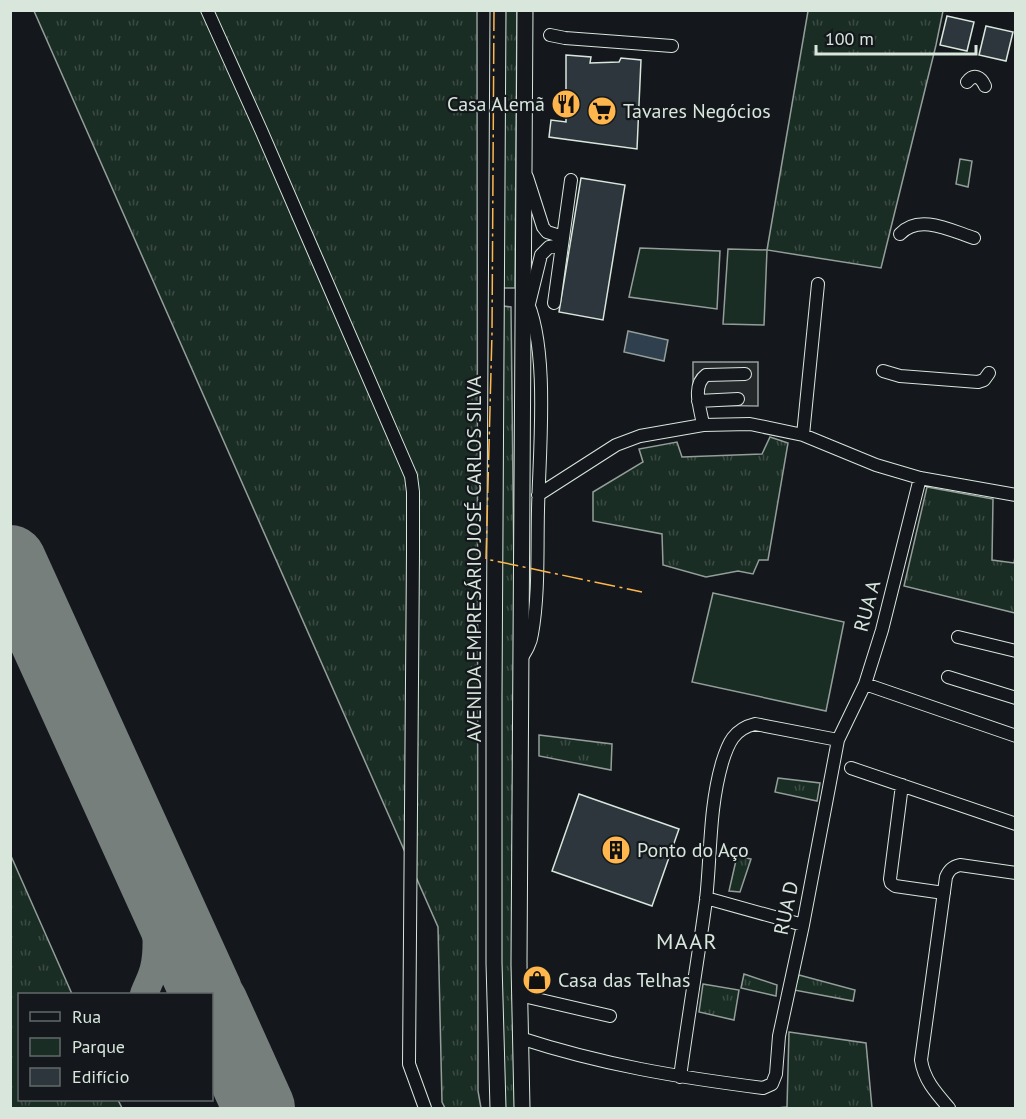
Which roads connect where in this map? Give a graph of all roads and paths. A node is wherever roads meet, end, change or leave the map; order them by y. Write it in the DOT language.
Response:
graph roads {
  1 [pos="207,10"];
  2 [pos="498,10"];
  3 [pos="525,10"];
  4 [pos="550,35"];
  5 [pos="672,46"];
  6 [pos="967,82"];
  7 [pos="985,86"];
  8 [pos="524,164"];
  9 [pos="571,180"];
  10 [pos="900,234"];
  11 [pos="974,238"];
  12 [pos="563,241"];
  13 [pos="818,284"];
  14 [pos="497,297"];
  15 [pos="524,299"];
  16 [pos="554,303"];
  17 [pos="883,371"];
  18 [pos="989,373"];
  19 [pos="745,374"];
  20 [pos="738,399"];
  21 [pos="698,401"];
  22 [pos="703,425"];
  23 [pos="522,427"];
  24 [pos="540,428"];
  25 [pos="803,435"];
  26 [pos="920,478"];
  27 [pos="538,495"];
  28 [pos="1016,495"];
  29 [pos="958,637"];
  30 [pos="1016,651"];
  31 [pos="521,660"];
  32 [pos="948,677"];
  33 [pos="865,684"];
  34 [pos="1016,698"];
  35 [pos="1016,736"];
  36 [pos="838,740"];
  37 [pos="851,768"];
  38 [pos="902,785"];
  39 [pos="1016,824"];
  40 [pos="1016,873"];
  41 [pos="944,893"];
  42 [pos="706,898"];
  43 [pos="803,925"];
  44 [pos="519,995"];
  45 [pos="610,1016"];
  46 [pos="520,1038"];
  47 [pos="680,1077"];
  48 [pos="425,1108"];
  49 [pos="498,1108"];
  50 [pos="522,1108"];
  51 [pos="949,1108"];
  1 -- 48 [label="street"];
  2 -- 14 [label="main road, AVENIDA EMPRESÁRIO JOSÉ CARLOS SILVA"];
  3 -- 8 [label="main road"];
  4 -- 5 [label="street"];
  6 -- 7 [label="street"];
  8 -- 12 [label="street"];
  8 -- 15 [label="main road"];
  9 -- 12 [label="street"];
  10 -- 11 [label="street"];
  12 -- 15 [label="street"];
  12 -- 16 [label="street"];
  13 -- 25 [label="street"];
  14 -- 15 [label="main road"];
  14 -- 49 [label="main road, AVENIDA EMPRESÁRIO JOSÉ CARLOS SILVA"];
  15 -- 23 [label="main road"];
  15 -- 24 [label="street"];
  17 -- 18 [label="street"];
  19 -- 21 [label="street"];
  20 -- 21 [label="street"];
  21 -- 22 [label="street"];
  22 -- 25 [label="street"];
  22 -- 27 [label="street"];
  23 -- 24 [label="street"];
  23 -- 31 [label="main road"];
  24 -- 27 [label="street"];
  25 -- 26 [label="street"];
  26 -- 28 [label="street"];
  26 -- 33 [label="street, RUA A"];
  27 -- 31 [label="street"];
  29 -- 30 [label="street"];
  31 -- 44 [label="main road"];
  32 -- 34 [label="street"];
  33 -- 35 [label="street"];
  33 -- 36 [label="street, RUA A"];
  36 -- 42 [label="street"];
  36 -- 43 [label="street, RUA D"];
  37 -- 38 [label="street"];
  38 -- 39 [label="street"];
  38 -- 41 [label="street"];
  40 -- 41 [label="street"];
  41 -- 51 [label="street"];
  42 -- 43 [label="street"];
  42 -- 47 [label="street"];
  43 -- 47 [label="street, RUA D"];
  44 -- 45 [label="street"];
  44 -- 46 [label="main road"];
  46 -- 47 [label="street"];
  46 -- 50 [label="main road"];
}
